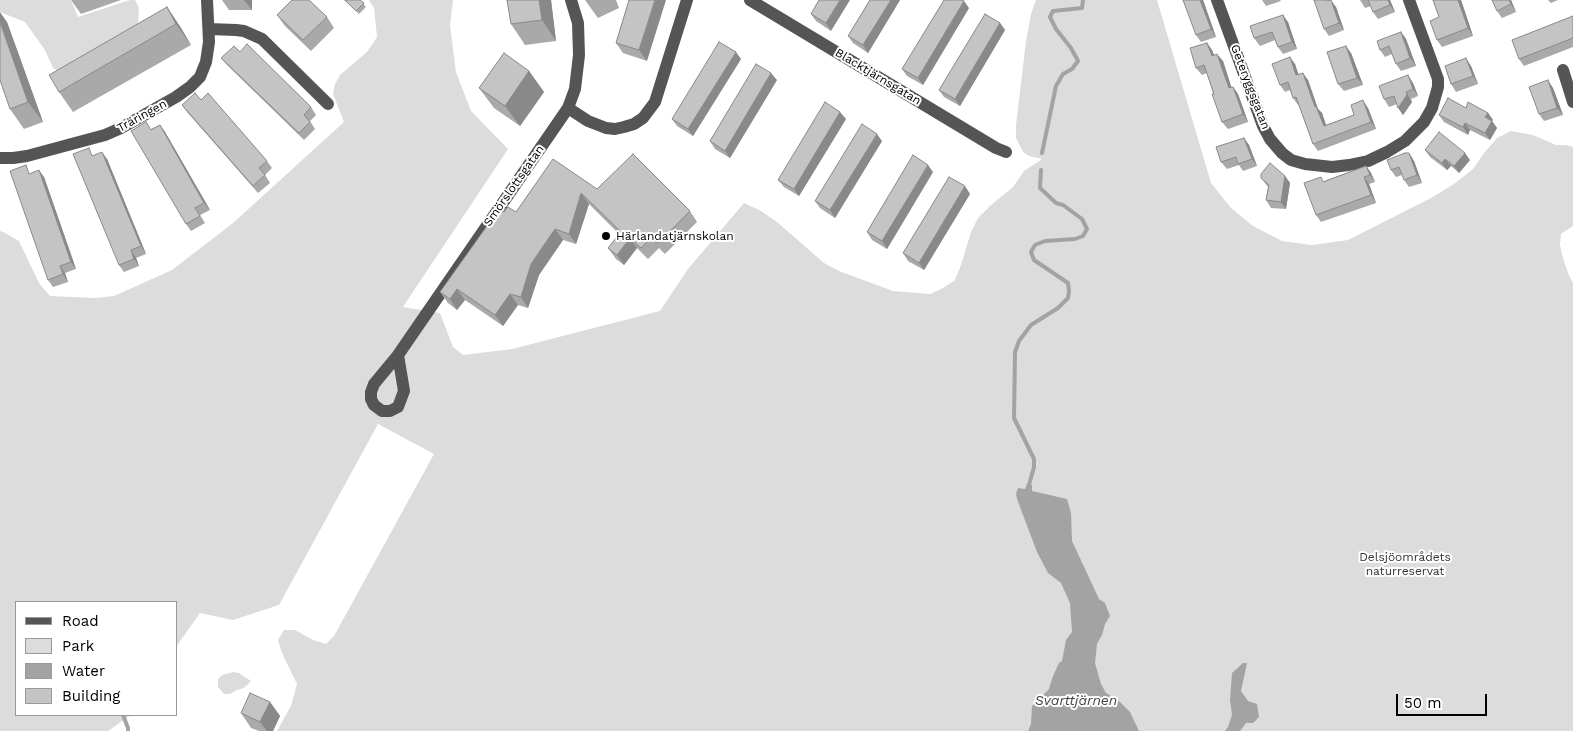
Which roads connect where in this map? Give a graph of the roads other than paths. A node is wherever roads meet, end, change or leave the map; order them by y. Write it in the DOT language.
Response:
graph roads {
  1 [pos="207,0"];
  2 [pos="571,0"];
  3 [pos="687,0"];
  4 [pos="750,0"];
  5 [pos="1217,0"];
  6 [pos="1409,0"];
  7 [pos="209,29"];
  8 [pos="1562,70"];
  9 [pos="1573,102"];
  10 [pos="328,104"];
  11 [pos="568,108"];
  12 [pos="1006,152"];
  13 [pos="0,158"];
  14 [pos="398,355"];
  1 -- 7 [label="street, Träringen"];
  2 -- 11 [label="street, Smörslottsgatan"];
  3 -- 11 [label="street"];
  4 -- 12 [label="street, Blacktjärnsgatan"];
  5 -- 6 [label="street, Geteryggsgatan"];
  7 -- 10 [label="street"];
  7 -- 13 [label="street, Träringen"];
  8 -- 9 [label="street"];
  11 -- 14 [label="street, Smörslottsgatan"];
}
